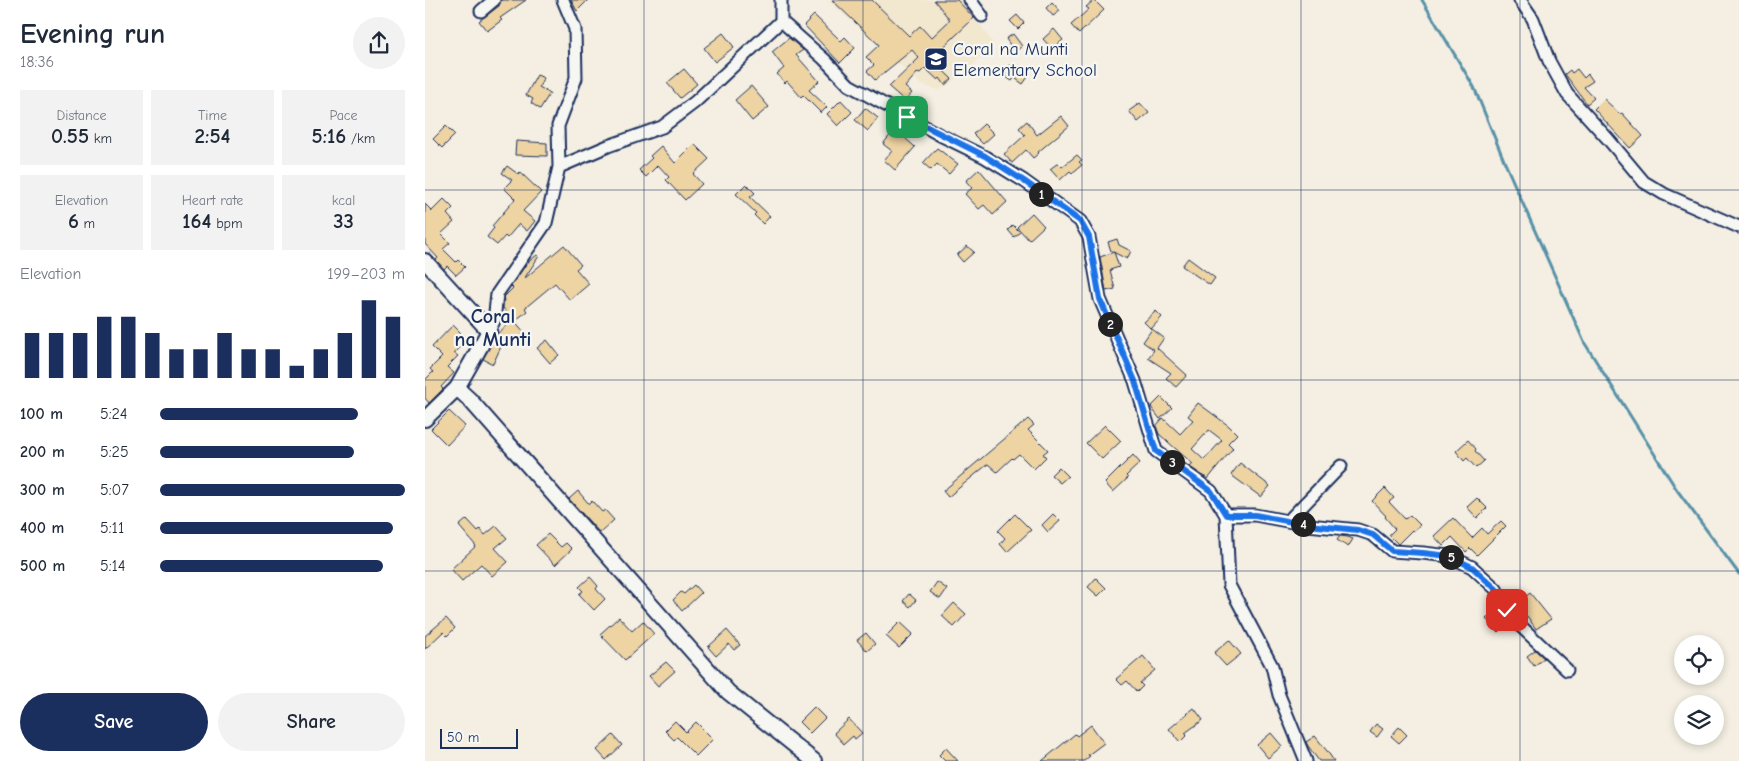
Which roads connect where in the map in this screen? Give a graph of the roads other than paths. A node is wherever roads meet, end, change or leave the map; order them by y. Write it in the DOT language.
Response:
graph roads {
  1 [pos="494,0"];
  2 [pos="563,0"];
  3 [pos="781,0"];
  4 [pos="970,0"];
  5 [pos="1520,0"];
  6 [pos="481,11"];
  7 [pos="982,16"];
  8 [pos="781,21"];
  9 [pos="559,167"];
  10 [pos="1739,227"];
  11 [pos="425,261"];
  12 [pos="489,331"];
  13 [pos="457,388"];
  14 [pos="425,419"];
  15 [pos="1341,466"];
  16 [pos="1226,515"];
  17 [pos="1288,521"];
  18 [pos="1567,670"];
  19 [pos="814,761"];
  20 [pos="1306,761"];
  1 -- 6 [label="street"];
  2 -- 9 [label="street"];
  3 -- 8 [label="street"];
  4 -- 7 [label="street"];
  5 -- 10 [label="street"];
  8 -- 9 [label="street"];
  8 -- 16 [label="street"];
  9 -- 12 [label="street"];
  11 -- 12 [label="street"];
  12 -- 13 [label="street"];
  13 -- 14 [label="street"];
  13 -- 19 [label="street"];
  15 -- 17 [label="street"];
  16 -- 17 [label="street"];
  16 -- 20 [label="street"];
  17 -- 18 [label="street"];
}
